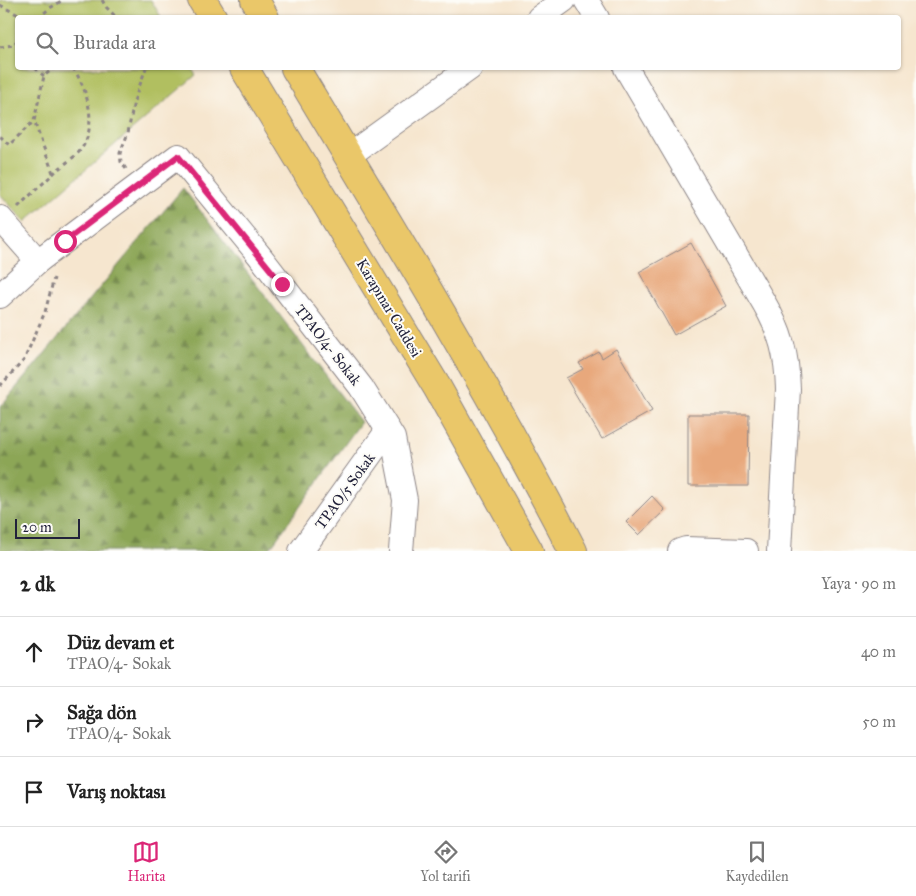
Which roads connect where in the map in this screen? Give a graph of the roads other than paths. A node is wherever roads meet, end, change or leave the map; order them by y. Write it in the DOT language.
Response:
graph roads {
  1 [pos="202,0"];
  2 [pos="255,0"];
  3 [pos="564,0"];
  4 [pos="586,0"];
  5 [pos="211,15"];
  6 [pos="263,15"];
  7 [pos="544,15"];
  8 [pos="595,15"];
  9 [pos="245,70"];
  10 [pos="296,70"];
  11 [pos="467,70"];
  12 [pos="627,70"];
  13 [pos="348,156"];
  14 [pos="1,219"];
  15 [pos="46,269"];
  16 [pos="0,296"];
  17 [pos="388,430"];
  18 [pos="302,551"];
  19 [pos="401,551"];
  20 [pos="529,551"];
  21 [pos="573,551"];
  22 [pos="680,551"];
  23 [pos="746,551"];
  24 [pos="778,551"];
  1 -- 5 [label="main road"];
  2 -- 6 [label="main road"];
  3 -- 7 [label="street"];
  4 -- 8 [label="street"];
  9 -- 20 [label="main road, Karapınar Caddesi"];
  10 -- 13 [label="main road"];
  11 -- 13 [label="street"];
  12 -- 24 [label="street"];
  13 -- 21 [label="main road"];
  14 -- 15 [label="street"];
  15 -- 16 [label="street, TPAO/4- Sokak"];
  15 -- 17 [label="street, TPAO/4- Sokak"];
  17 -- 18 [label="street, TPAO/5 Sokak"];
  17 -- 19 [label="street, TPAO/4- Sokak"];
  22 -- 23 [label="street"];
}
